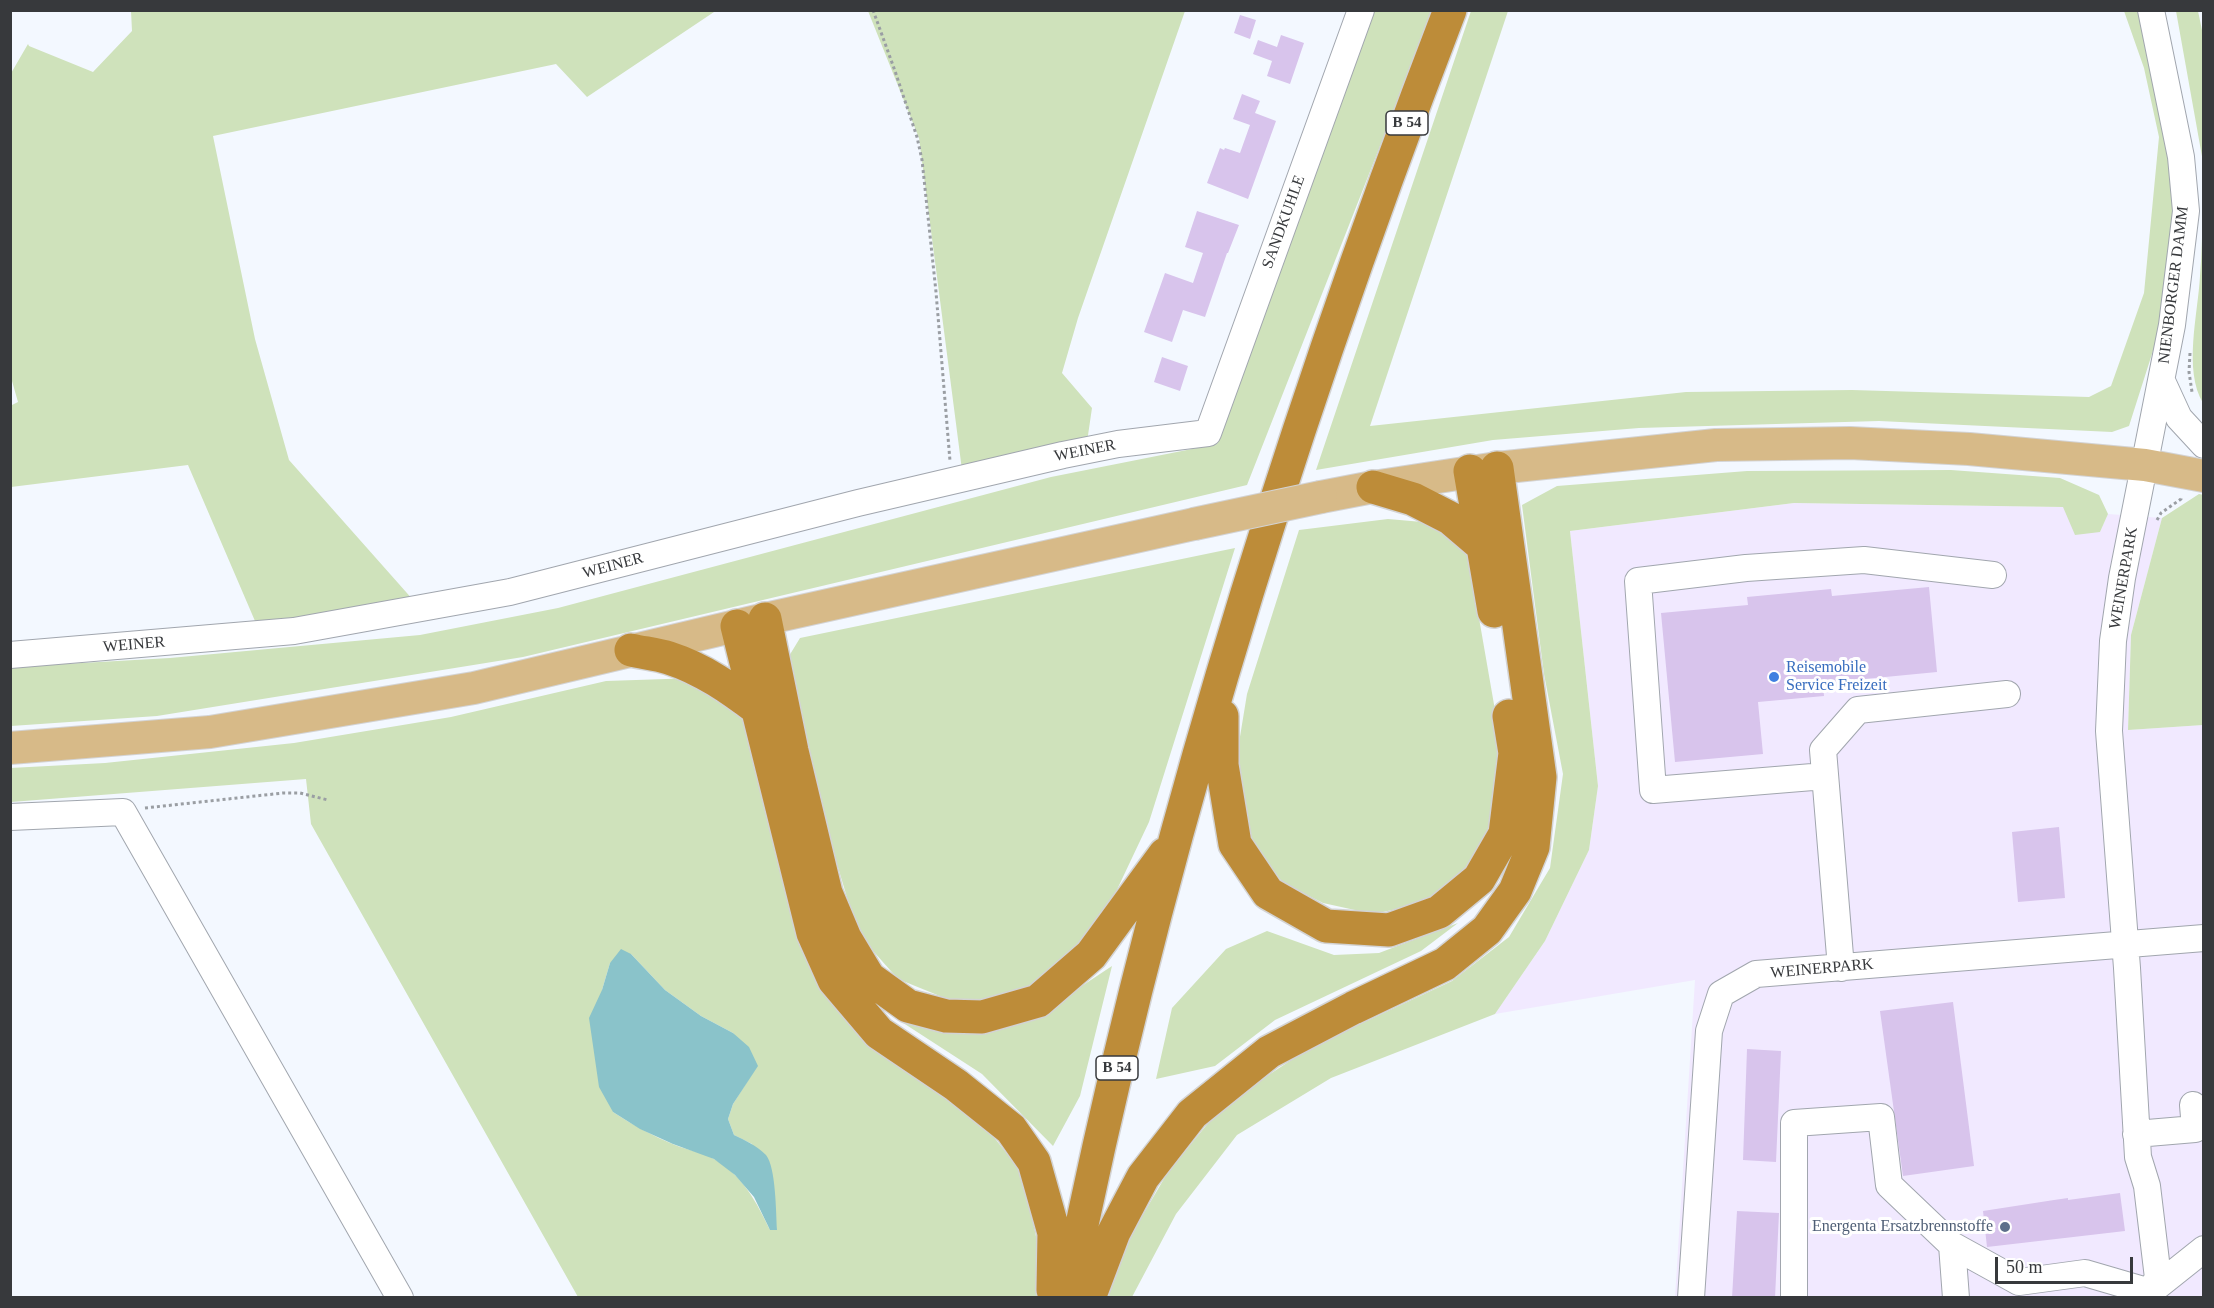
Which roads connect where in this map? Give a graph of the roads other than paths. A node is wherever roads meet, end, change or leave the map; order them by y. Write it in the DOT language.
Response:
graph roads {
  1 [pos="1361,10"];
  2 [pos="1450,10"];
  3 [pos="2151,10"];
  4 [pos="2162,381"];
  5 [pos="1208,433"];
  6 [pos="2204,445"];
  7 [pos="2145,465"];
  8 [pos="1483,469"];
  9 [pos="2194,474"];
  10 [pos="1373,486"];
  11 [pos="1484,547"];
  12 [pos="1993,575"];
  13 [pos="751,623"];
  14 [pos="632,650"];
  15 [pos="10,655"];
  16 [pos="1222,678"];
  17 [pos="2007,694"];
  18 [pos="759,710"];
  19 [pos="10,748"];
  20 [pos="1825,776"];
  21 [pos="10,817"];
  22 [pos="1175,841"];
  23 [pos="2204,938"];
  24 [pos="2125,944"];
  25 [pos="1841,968"];
  26 [pos="2193,1105"];
  27 [pos="2137,1146"];
  28 [pos="1952,1245"];
  29 [pos="2204,1249"];
  30 [pos="2149,1296"];
  31 [pos="400,1298"];
  32 [pos="1052,1298"];
  33 [pos="1067,1298"];
  34 [pos="1089,1298"];
  35 [pos="1691,1298"];
  36 [pos="1794,1298"];
  37 [pos="1956,1298"];
  1 -- 5 [label="street, SANDKUHLE"];
  2 -- 16 [label="highway, B 54"];
  3 -- 4 [label="street, NIENBORGER DAMM"];
  4 -- 6 [label="street"];
  4 -- 7 [label="street, NIENBORGER DAMM"];
  5 -- 15 [label="street, WEINER"];
  7 -- 8 [label="main road"];
  7 -- 9 [label="main road"];
  7 -- 24 [label="street, WEINERPARK"];
  8 -- 10 [label="main road"];
  8 -- 11 [label="highway"];
  8 -- 34 [label="highway"];
  10 -- 11 [label="highway"];
  10 -- 13 [label="main road, bridge"];
  11 -- 16 [label="highway"];
  12 -- 20 [label="street"];
  13 -- 14 [label="main road"];
  13 -- 18 [label="highway"];
  13 -- 22 [label="highway"];
  14 -- 18 [label="highway"];
  14 -- 19 [label="main road"];
  16 -- 22 [label="highway, B 54"];
  17 -- 20 [label="street"];
  18 -- 32 [label="highway"];
  20 -- 25 [label="street"];
  21 -- 31 [label="street"];
  22 -- 33 [label="highway, B 54"];
  23 -- 24 [label="street, WEINERPARK"];
  24 -- 25 [label="street, WEINERPARK"];
  24 -- 27 [label="street"];
  25 -- 35 [label="street, WEINERPARK"];
  26 -- 27 [label="street"];
  27 -- 30 [label="street"];
  28 -- 30 [label="street"];
  28 -- 36 [label="street"];
  28 -- 37 [label="street"];
  29 -- 30 [label="street"];
}
